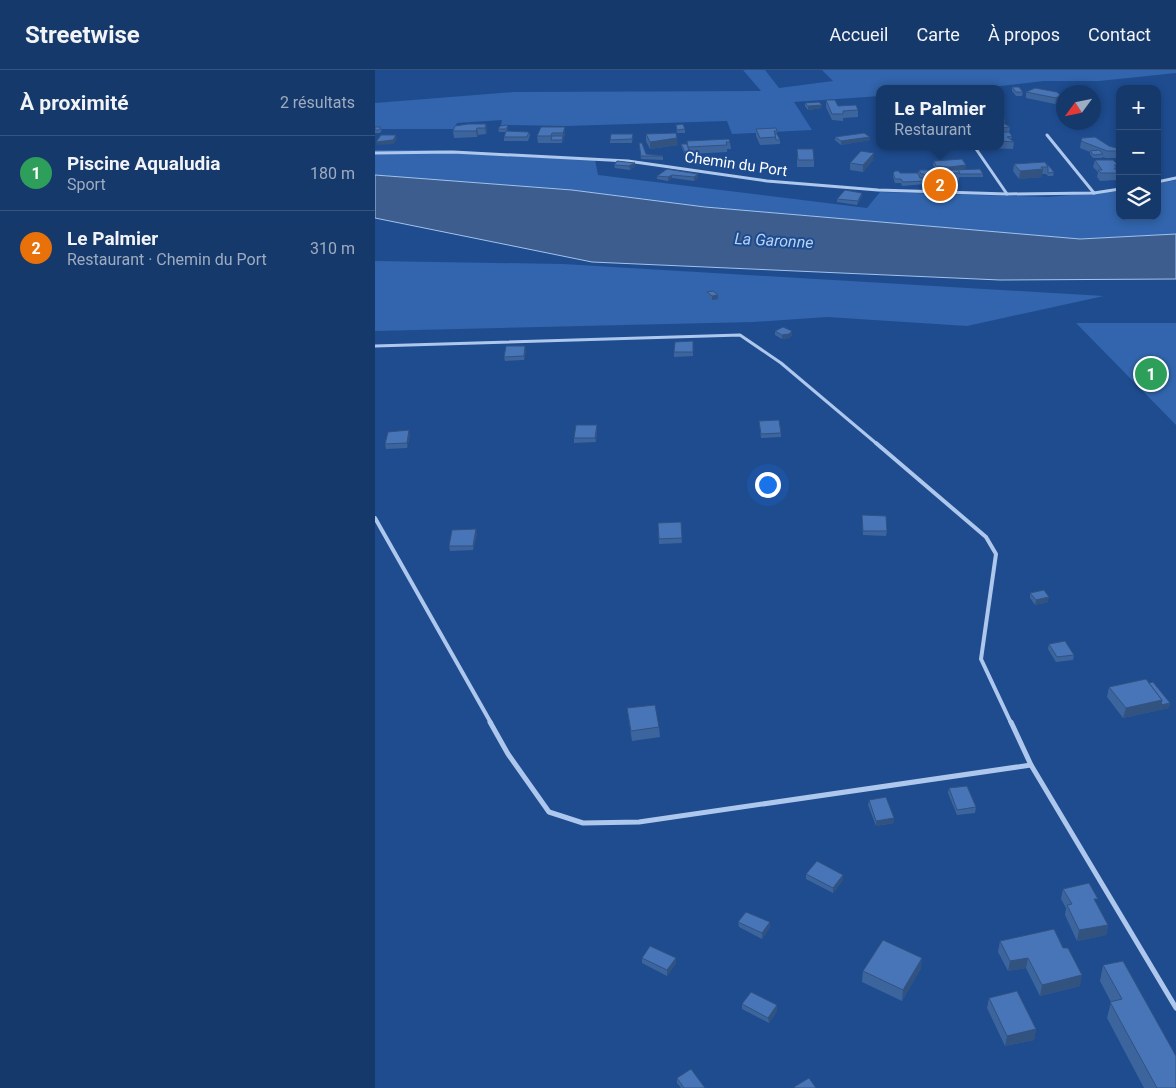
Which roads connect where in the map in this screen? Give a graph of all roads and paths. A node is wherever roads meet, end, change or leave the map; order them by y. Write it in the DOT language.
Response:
graph roads {
  1 [pos="1047,134"];
  2 [pos="976,150"];
  3 [pos="375,152"];
  4 [pos="1176,178"];
  5 [pos="1161,181"];
  6 [pos="1116,190"];
  7 [pos="1094,193"];
  8 [pos="1007,194"];
  9 [pos="375,346"];
  10 [pos="375,518"];
  11 [pos="1031,765"];
  12 [pos="1176,1008"];
  1 -- 7 [label="street"];
  2 -- 8 [label="street"];
  3 -- 8 [label="street, Chemin du Port"];
  4 -- 5 [label="street"];
  6 -- 7 [label="street, Chemin du Port"];
  7 -- 8 [label="street, Chemin du Port"];
  9 -- 11 [label="lane"];
  10 -- 11 [label="lane"];
  11 -- 12 [label="lane"];
}
